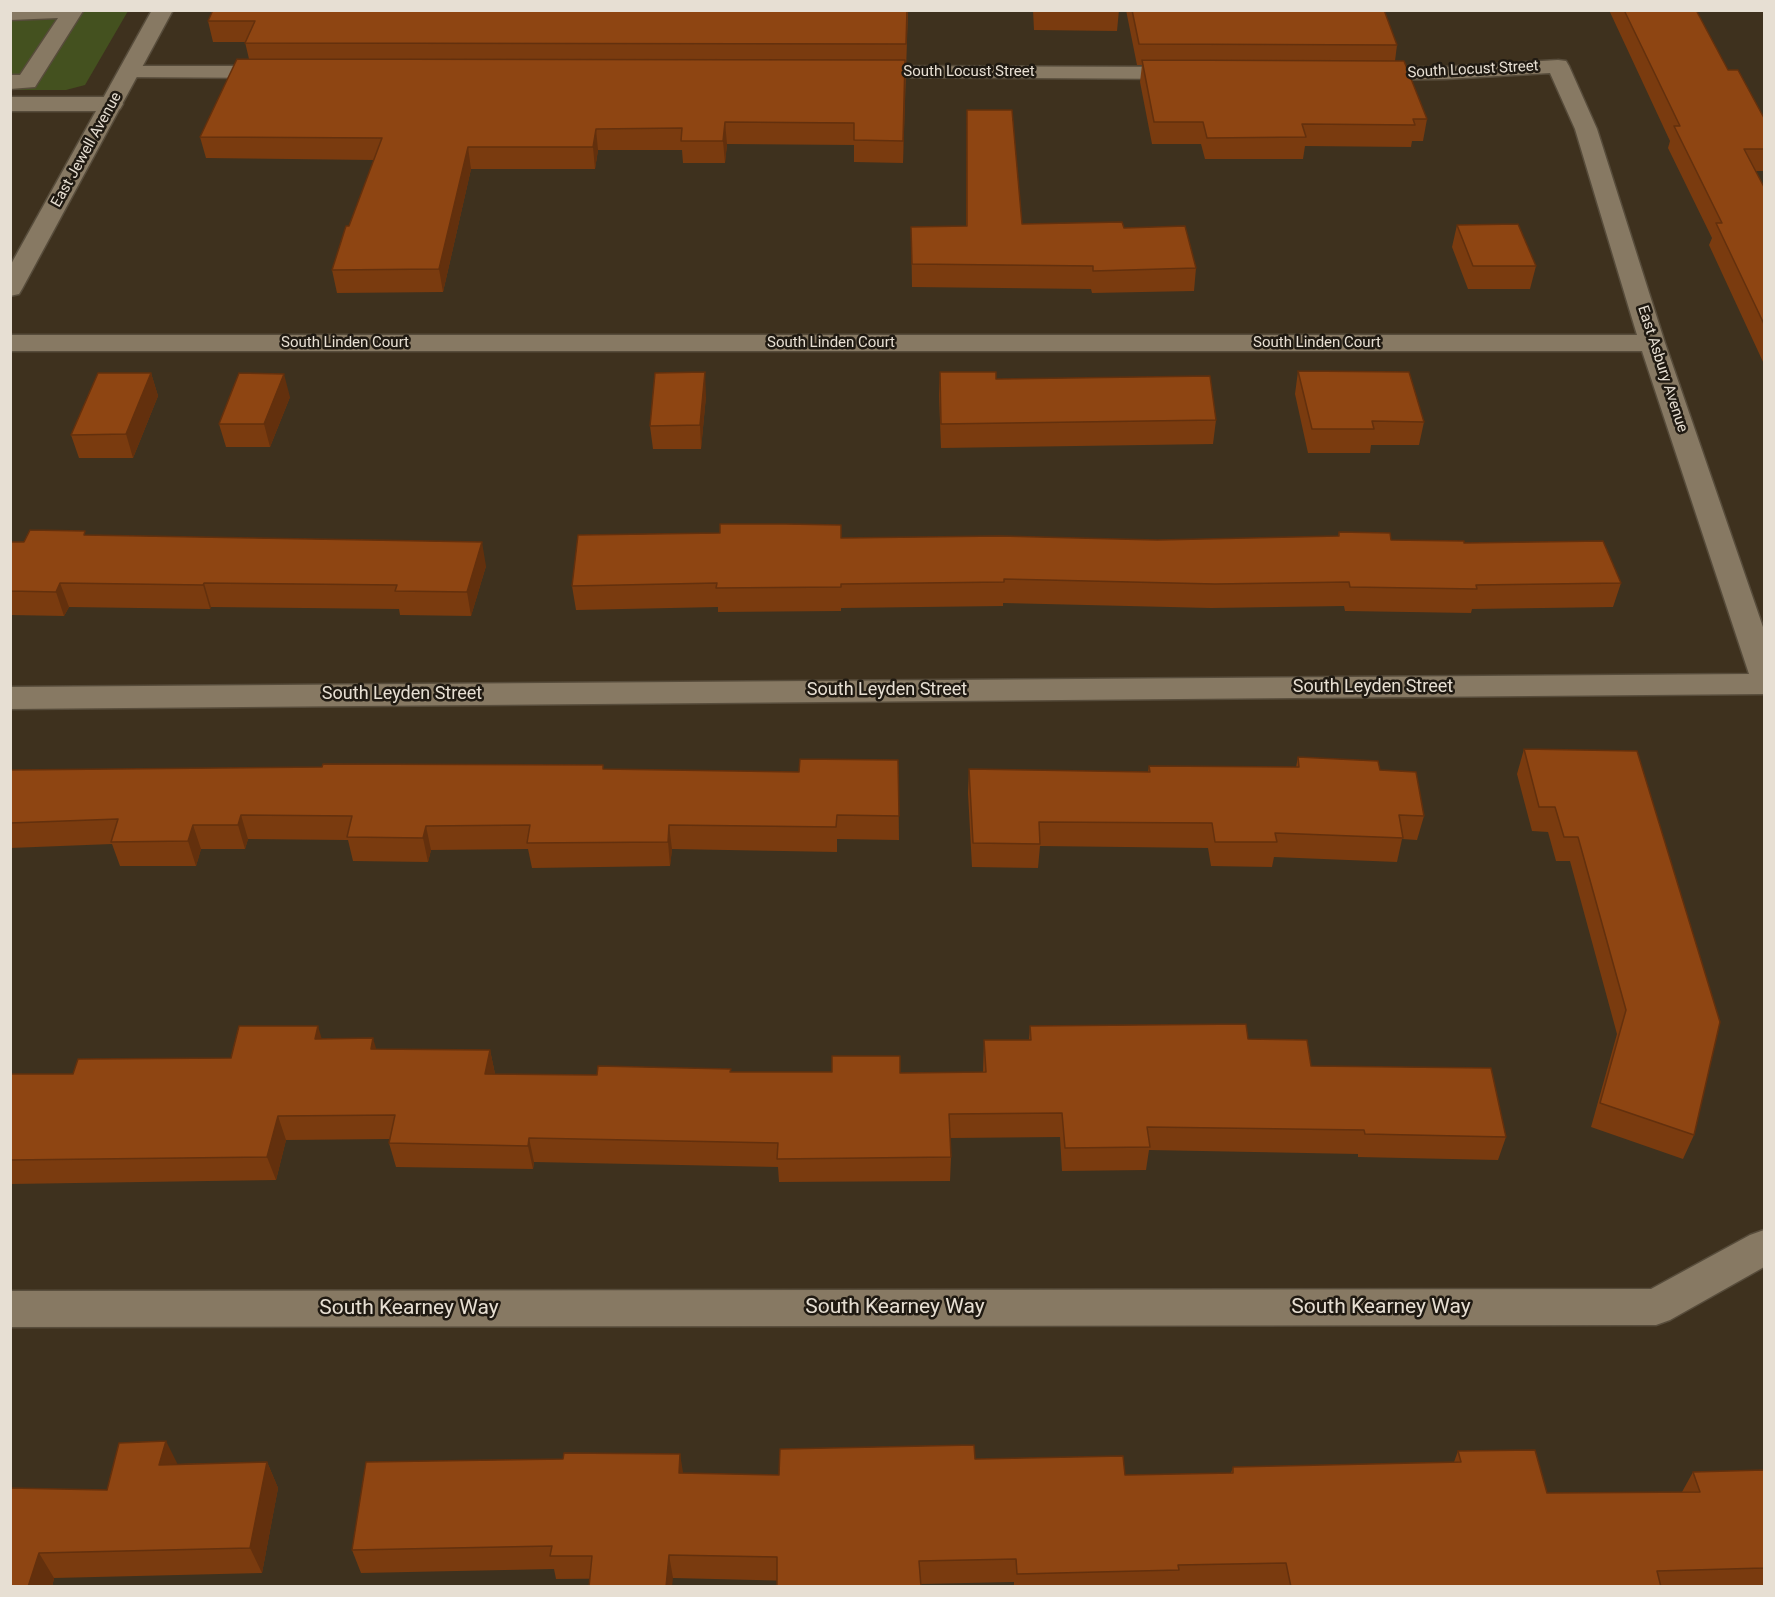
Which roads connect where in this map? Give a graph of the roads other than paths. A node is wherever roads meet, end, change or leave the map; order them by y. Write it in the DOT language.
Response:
graph roads {
  1 [pos="163,10"];
  2 [pos="10,14"];
  3 [pos="1558,66"];
  4 [pos="129,72"];
  5 [pos="294,72"];
  6 [pos="837,72"];
  7 [pos="1205,73"];
  8 [pos="1347,74"];
  9 [pos="10,82"];
  10 [pos="10,104"];
  11 [pos="111,104"];
  12 [pos="10,289"];
  13 [pos="10,343"];
  14 [pos="1652,343"];
  15 [pos="1764,673"];
  16 [pos="1764,684"];
  17 [pos="10,698"];
  18 [pos="1764,1247"];
  19 [pos="10,1309"];
  1 -- 4 [label="street, East Jewell Avenue"];
  2 -- 9 [label="street"];
  3 -- 8 [label="street, South Locust Street"];
  3 -- 14 [label="street, East Asbury Avenue"];
  4 -- 5 [label="street"];
  4 -- 11 [label="street, East Jewell Avenue"];
  6 -- 7 [label="street, South Locust Street"];
  10 -- 11 [label="street"];
  11 -- 12 [label="street, East Jewell Avenue"];
  13 -- 14 [label="street, South Linden Court"];
  14 -- 15 [label="street, East Asbury Avenue"];
  16 -- 17 [label="street, South Leyden Street"];
  18 -- 19 [label="street, South Kearney Way"];
}
